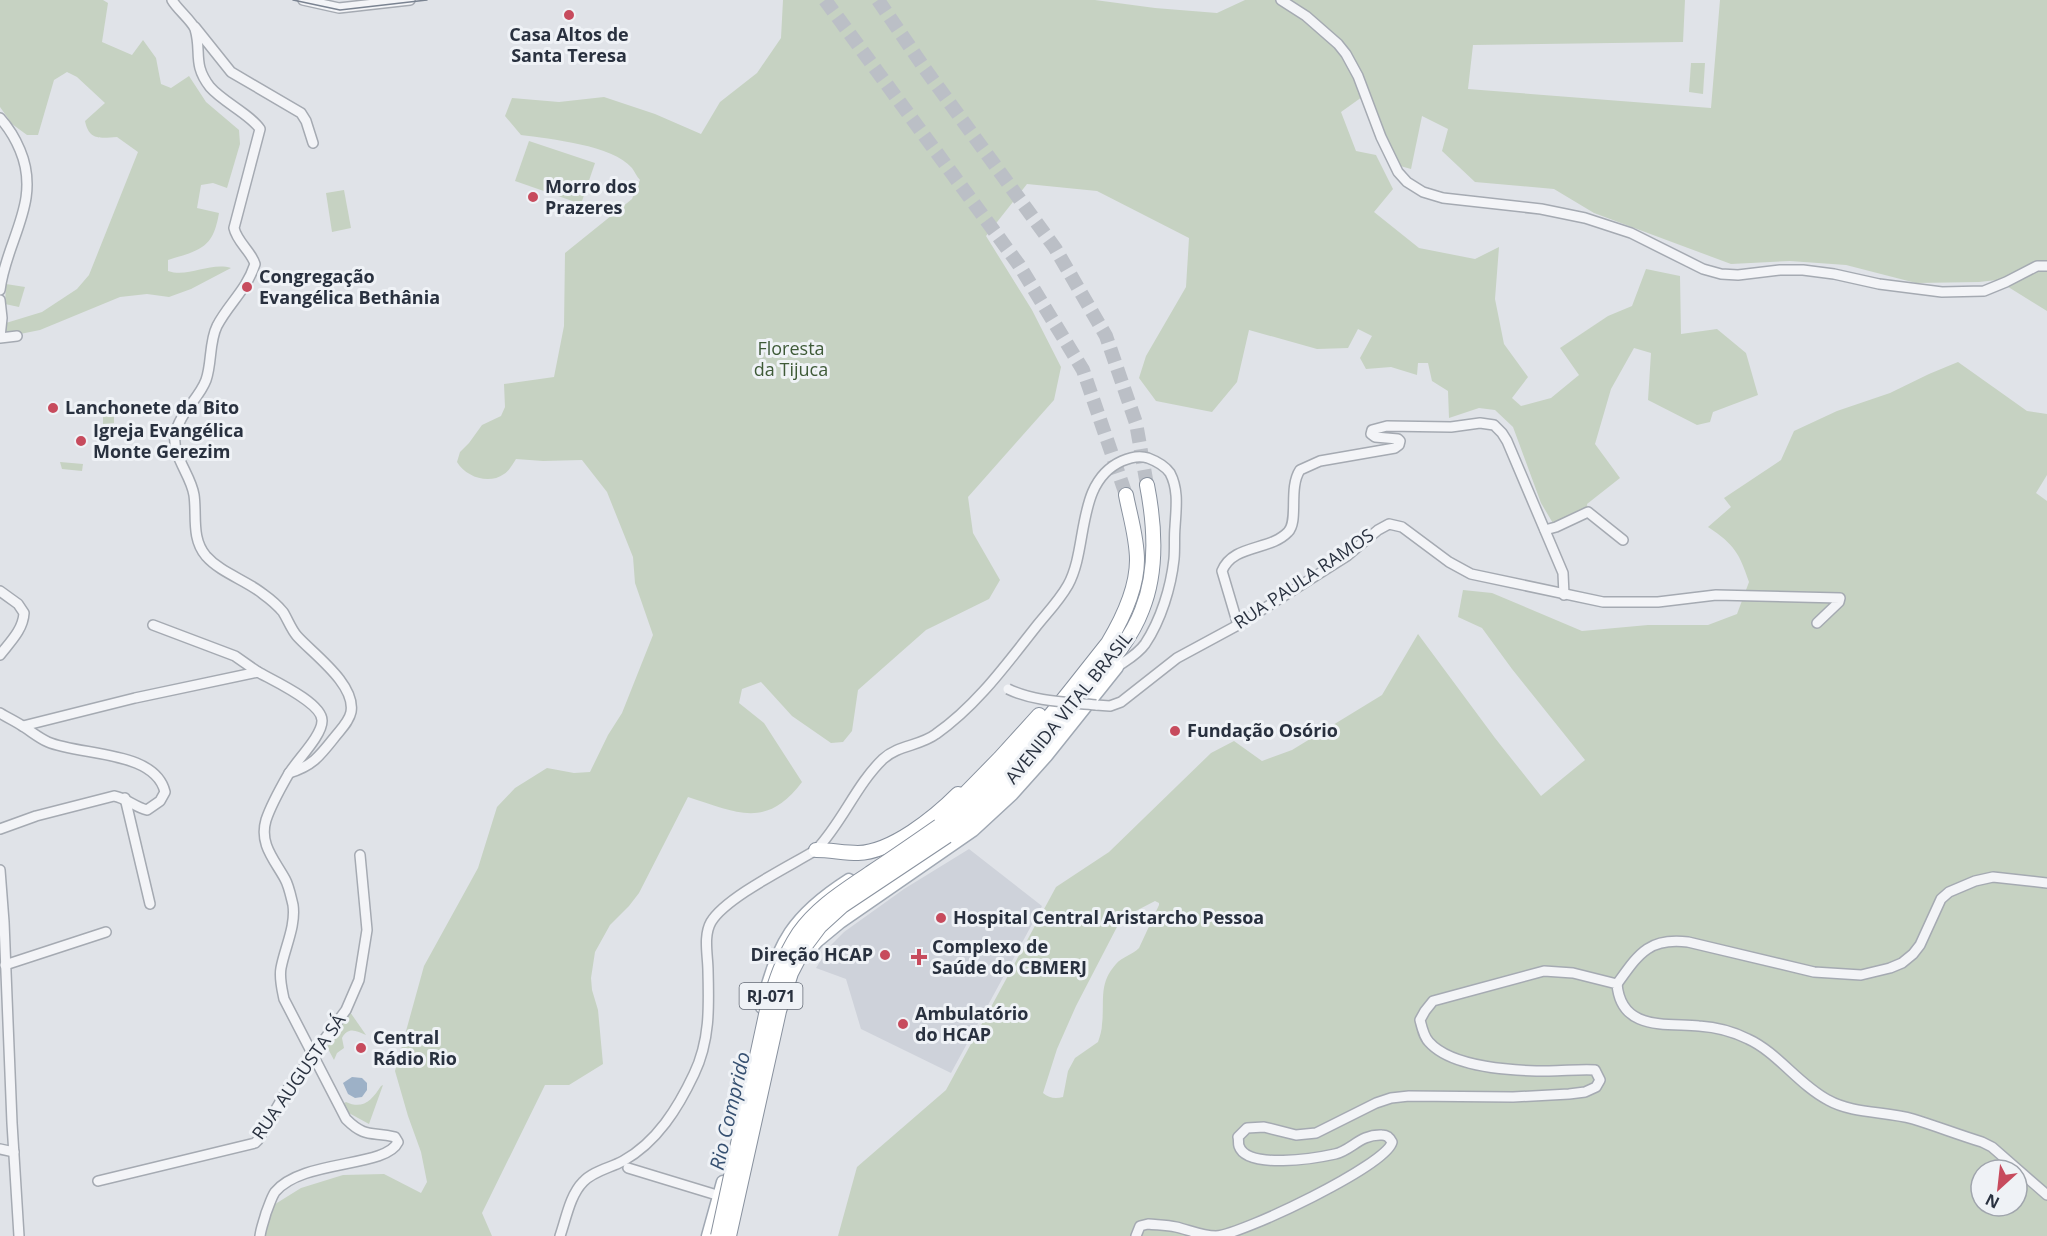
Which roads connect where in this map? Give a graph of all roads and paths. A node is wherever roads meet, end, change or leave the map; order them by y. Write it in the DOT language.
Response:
graph roads {
  1 [pos="172,0"];
  2 [pos="303,0"];
  3 [pos="411,0"];
  4 [pos="1281,0"];
  5 [pos="195,27"];
  6 [pos="0,118"];
  7 [pos="314,143"];
  8 [pos="2047,266"];
  9 [pos="0,290"];
  10 [pos="0,300"];
  11 [pos="16,336"];
  12 [pos="0,337"];
  13 [pos="1147,485"];
  14 [pos="1126,495"];
  15 [pos="1545,530"];
  16 [pos="1623,540"];
  17 [pos="1154,544"];
  18 [pos="0,591"];
  19 [pos="1564,595"];
  20 [pos="1123,617"];
  21 [pos="1817,623"];
  22 [pos="153,625"];
  23 [pos="1238,625"];
  24 [pos="0,655"];
  25 [pos="1117,667"];
  26 [pos="258,672"];
  27 [pos="993,681"];
  28 [pos="0,713"];
  29 [pos="23,726"];
  30 [pos="1000,758"];
  31 [pos="289,773"];
  32 [pos="125,798"];
  33 [pos="0,829"];
  34 [pos="943,831"];
  35 [pos="918,837"];
  36 [pos="816,850"];
  37 [pos="360,855"];
  38 [pos="932,857"];
  39 [pos="0,870"];
  40 [pos="2047,882"];
  41 [pos="150,904"];
  42 [pos="106,932"];
  43 [pos="5,965"];
  44 [pos="1617,984"];
  45 [pos="313,1054"];
  46 [pos="0,1149"];
  47 [pos="14,1152"];
  48 [pos="628,1168"];
  49 [pos="98,1181"];
  50 [pos="2047,1195"];
  51 [pos="720,1196"];
  52 [pos="740,1201"];
  53 [pos="20,1236"];
  54 [pos="260,1236"];
  55 [pos="560,1236"];
  56 [pos="708,1236"];
  57 [pos="718,1236"];
  58 [pos="731,1236"];
  59 [pos="1136,1236"];
  1 -- 5 [label="street"];
  2 -- 3 [label="street"];
  4 -- 8 [label="street"];
  5 -- 7 [label="street"];
  5 -- 31 [label="street"];
  6 -- 9 [label="street"];
  10 -- 12 [label="street"];
  11 -- 12 [label="street"];
  13 -- 17 [label="highway, AVENIDA VITAL BRASIL"];
  14 -- 20 [label="highway, AVENIDA VITAL BRASIL"];
  15 -- 16 [label="street"];
  15 -- 19 [label="street"];
  15 -- 23 [label="street"];
  17 -- 25 [label="highway"];
  17 -- 34 [label="highway, AVENIDA VITAL BRASIL"];
  18 -- 24 [label="street"];
  19 -- 21 [label="street, RUA PAULA RAMOS"];
  19 -- 23 [label="street, RUA PAULA RAMOS"];
  20 -- 30 [label="highway"];
  20 -- 34 [label="highway, AVENIDA VITAL BRASIL"];
  22 -- 26 [label="street"];
  23 -- 27 [label="street, RUA PAULA RAMOS, bridge"];
  25 -- 27 [label="street"];
  25 -- 38 [label="main road"];
  26 -- 29 [label="street"];
  26 -- 31 [label="street"];
  27 -- 36 [label="street"];
  28 -- 29 [label="street"];
  29 -- 32 [label="street"];
  30 -- 35 [label="highway"];
  30 -- 36 [label="highway"];
  31 -- 45 [label="street"];
  32 -- 33 [label="street"];
  32 -- 41 [label="street"];
  34 -- 57 [label="highway, RJ-071, bridge"];
  34 -- 58 [label="highway, RJ-071, bridge"];
  35 -- 38 [label="main road, bridge"];
  35 -- 51 [label="main road"];
  36 -- 55 [label="street"];
  37 -- 45 [label="street, RUA AUGUSTA SÁ"];
  38 -- 52 [label="main road"];
  39 -- 43 [label="street"];
  40 -- 44 [label="street"];
  42 -- 43 [label="street"];
  43 -- 47 [label="street"];
  44 -- 50 [label="street"];
  44 -- 59 [label="street"];
  45 -- 49 [label="street, RUA AUGUSTA SÁ"];
  45 -- 54 [label="street"];
  46 -- 47 [label="street"];
  47 -- 53 [label="street"];
  48 -- 51 [label="street"];
  51 -- 52 [label="main road, bridge"];
  51 -- 56 [label="main road"];
  52 -- 58 [label="main road"];
}
